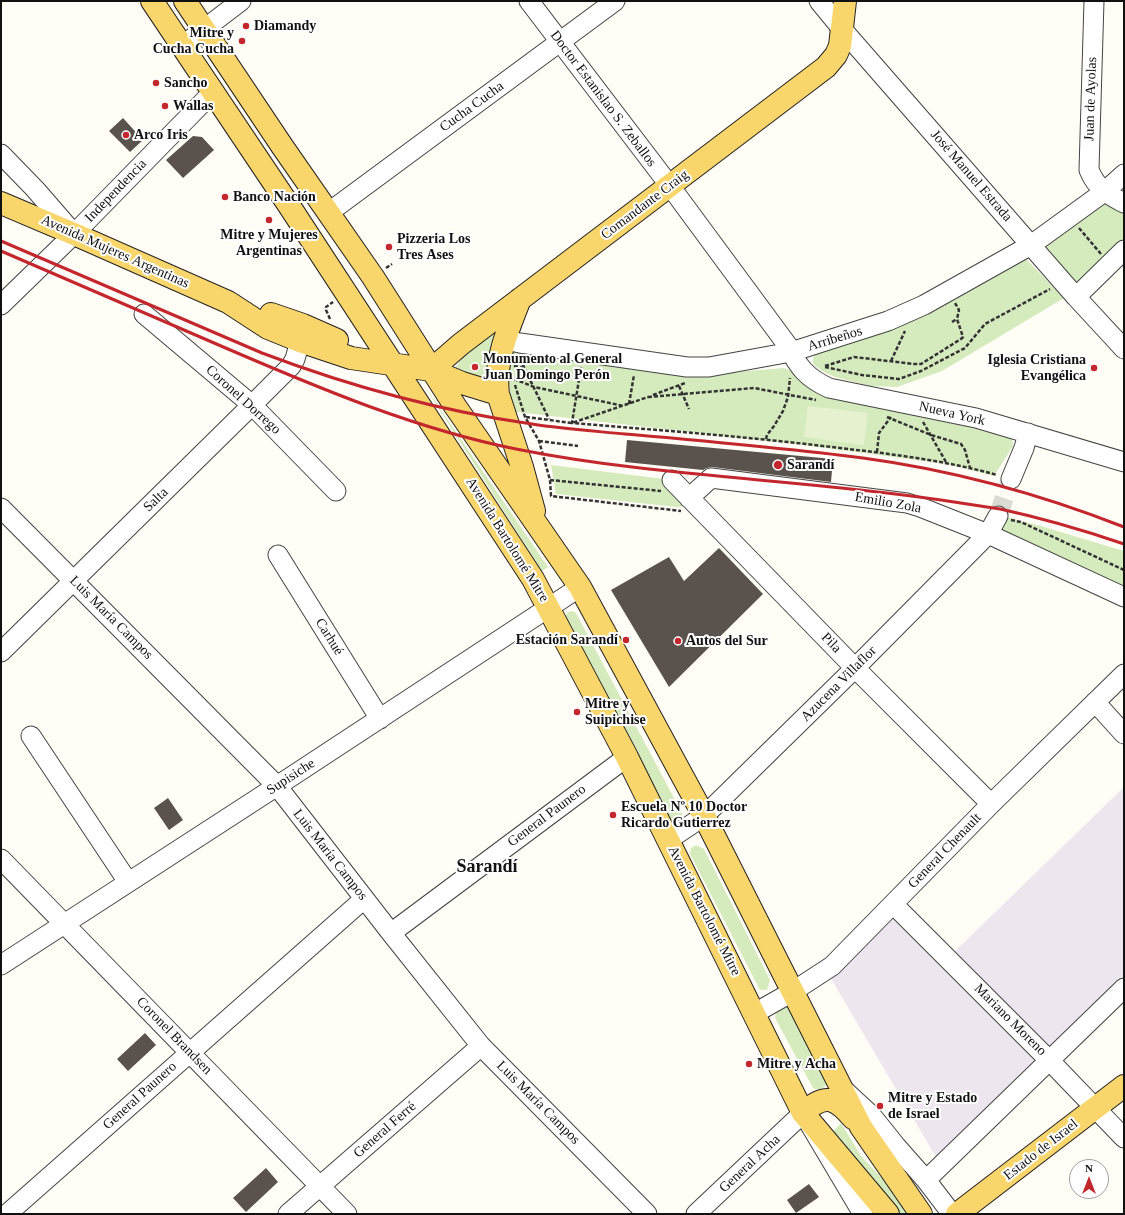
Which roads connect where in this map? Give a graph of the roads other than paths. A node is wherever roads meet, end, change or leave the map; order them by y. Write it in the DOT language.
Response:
graph roads {
  1 [pos="152,1"];
  2 [pos="185,1"];
  3 [pos="241,1"];
  4 [pos="529,1"];
  5 [pos="615,1"];
  6 [pos="820,1"];
  7 [pos="845,1"];
  8 [pos="1094,1"];
  9 [pos="205,29"];
  10 [pos="842,29"];
  11 [pos="560,42"];
  12 [pos="182,46"];
  13 [pos="213,92"];
  14 [pos="1,154"];
  15 [pos="1124,174"];
  16 [pos="670,186"];
  17 [pos="1104,192"];
  18 [pos="1,203"];
  19 [pos="1124,203"];
  20 [pos="328,213"];
  21 [pos="74,234"];
  22 [pos="1031,245"];
  23 [pos="1124,250"];
  24 [pos="1076,297"];
  25 [pos="520,299"];
  26 [pos="228,302"];
  27 [pos="1,305"];
  28 [pos="144,314"];
  29 [pos="300,341"];
  30 [pos="512,342"];
  31 [pos="1124,349"];
  32 [pos="794,358"];
  33 [pos="393,364"];
  34 [pos="431,370"];
  35 [pos="498,394"];
  36 [pos="252,405"];
  37 [pos="1028,433"];
  38 [pos="1124,462"];
  39 [pos="1011,479"];
  40 [pos="667,485"];
  41 [pos="336,491"];
  42 [pos="694,503"];
  43 [pos="1,508"];
  44 [pos="998,516"];
  45 [pos="538,528"];
  46 [pos="988,534"];
  47 [pos="278,555"];
  48 [pos="73,580"];
  49 [pos="580,587"];
  50 [pos="1124,598"];
  51 [pos="549,607"];
  52 [pos="1,652"];
  53 [pos="856,668"];
  54 [pos="1124,674"];
  55 [pos="1095,702"];
  56 [pos="380,719"];
  57 [pos="1124,734"];
  58 [pos="31,736"];
  59 [pos="626,757"];
  60 [pos="277,786"];
  61 [pos="991,804"];
  62 [pos="704,816"];
  63 [pos="668,840"];
  64 [pos="1,859"];
  65 [pos="128,882"];
  66 [pos="364,899"];
  67 [pos="893,904"];
  68 [pos="64,924"];
  69 [pos="391,933"];
  70 [pos="1,965"];
  71 [pos="1124,988"];
  72 [pos="792,992"];
  73 [pos="754,1013"];
  74 [pos="481,1046"];
  75 [pos="190,1052"];
  76 [pos="1050,1061"];
  77 [pos="1124,1086"];
  78 [pos="842,1087"];
  79 [pos="1095,1109"];
  80 [pos="803,1113"];
  81 [pos="861,1127"];
  82 [pos="1124,1138"];
  83 [pos="926,1180"];
  84 [pos="320,1186"];
  85 [pos="7,1211"];
  86 [pos="288,1214"];
  87 [pos="347,1214"];
  88 [pos="647,1214"];
  89 [pos="696,1214"];
  90 [pos="863,1214"];
  91 [pos="888,1214"];
  92 [pos="921,1214"];
  93 [pos="952,1214"];
  94 [pos="957,1214"];
  1 -- 12 [label="main road, Avenida Bartolomé Mitre"];
  2 -- 9 [label="main road"];
  3 -- 9 [label="street"];
  4 -- 11 [label="street, Doctor Estanislao S. Zeballos"];
  5 -- 11 [label="street, Cucha Cucha"];
  6 -- 10 [label="street, José Manuel Estrada"];
  7 -- 10 [label="main road, Comandante Craig"];
  8 -- 17 [label="street, Juan de Ayolas"];
  9 -- 12 [label="street"];
  9 -- 20 [label="main road"];
  10 -- 16 [label="main road, Comandante Craig"];
  10 -- 22 [label="street, José Manuel Estrada"];
  11 -- 16 [label="street, Doctor Estanislao S. Zeballos"];
  11 -- 20 [label="street, Cucha Cucha"];
  12 -- 13 [label="main road, Avenida Bartolomé Mitre"];
  13 -- 21 [label="street, Independencia"];
  13 -- 33 [label="main road, Avenida Bartolomé Mitre"];
  14 -- 21 [label="street"];
  15 -- 17 [label="street, Arribeños"];
  16 -- 25 [label="main road, Comandante Craig"];
  16 -- 32 [label="street, Doctor Estanislao S. Zeballos"];
  17 -- 19 [label="street"];
  17 -- 22 [label="street, Arribeños"];
  18 -- 21 [label="main road, Avenida Mujeres Argentinas"];
  20 -- 34 [label="main road"];
  21 -- 26 [label="main road, Avenida Mujeres Argentinas"];
  21 -- 27 [label="street, Independencia"];
  22 -- 24 [label="street, José Manuel Estrada"];
  22 -- 32 [label="street, Arribeños"];
  23 -- 24 [label="street"];
  24 -- 31 [label="street, José Manuel Estrada"];
  25 -- 30 [label="main road"];
  25 -- 34 [label="main road, Comandante Craig"];
  26 -- 29 [label="main road, Avenida Mujeres Argentinas"];
  26 -- 33 [label="main road, Avenida Mujeres Argentinas"];
  28 -- 36 [label="street, Coronel Dorrego"];
  29 -- 33 [label="main road, Avenida Mujeres Argentinas"];
  29 -- 36 [label="street, Salta"];
  30 -- 32 [label="street, Arribeños"];
  30 -- 35 [label="main road"];
  32 -- 37 [label="street, Nueva York"];
  33 -- 34 [label="main road, Avenida Mujeres Argentinas"];
  33 -- 51 [label="main road, Avenida Bartolomé Mitre"];
  34 -- 35 [label="main road, Avenida Mujeres Argentinas"];
  34 -- 45 [label="main road"];
  35 -- 45 [label="main road"];
  36 -- 41 [label="street, Coronel Dorrego"];
  36 -- 48 [label="street, Salta"];
  37 -- 38 [label="street, Nueva York"];
  37 -- 39 [label="street"];
  40 -- 42 [label="street, Pila"];
  42 -- 46 [label="street, Emilio Zola"];
  42 -- 53 [label="street, Pila"];
  43 -- 48 [label="street, Luis María Campos"];
  44 -- 46 [label="street, Azucena Villaflor"];
  45 -- 49 [label="main road"];
  46 -- 50 [label="street, Emilio Zola"];
  46 -- 53 [label="street, Azucena Villaflor"];
  47 -- 56 [label="street, Carhué"];
  48 -- 52 [label="street, Salta"];
  48 -- 60 [label="street, Luis María Campos"];
  49 -- 51 [label="street, Supisiche"];
  49 -- 62 [label="main road"];
  51 -- 56 [label="street, Supisiche"];
  51 -- 59 [label="main road, Avenida Bartolomé Mitre"];
  53 -- 61 [label="street, Pila"];
  53 -- 62 [label="street, Azucena Villaflor"];
  54 -- 55 [label="street, General Chenault"];
  55 -- 57 [label="street"];
  55 -- 61 [label="street, General Chenault"];
  56 -- 60 [label="street, Supisiche"];
  58 -- 65 [label="street"];
  59 -- 63 [label="main road, Avenida Bartolomé Mitre"];
  59 -- 69 [label="street, General Paunero"];
  60 -- 65 [label="street, Supisiche"];
  60 -- 66 [label="street, Luis María Campos"];
  61 -- 67 [label="street, General Chenault"];
  62 -- 63 [label="street, Azucena Villaflor"];
  62 -- 72 [label="main road"];
  63 -- 73 [label="main road, Avenida Bartolomé Mitre"];
  64 -- 68 [label="street, Coronel Brandsen"];
  65 -- 68 [label="street, Supisiche"];
  66 -- 69 [label="street, Luis María Campos"];
  66 -- 75 [label="street, General Paunero"];
  67 -- 72 [label="street, General Chenault"];
  67 -- 76 [label="street, Mariano Moreno"];
  68 -- 70 [label="street, Supisiche"];
  68 -- 75 [label="street, Coronel Brandsen"];
  69 -- 74 [label="street, Luis María Campos"];
  71 -- 76 [label="street"];
  72 -- 73 [label="street, General Chenault"];
  72 -- 78 [label="main road"];
  73 -- 80 [label="main road, Avenida Bartolomé Mitre"];
  74 -- 84 [label="street, General Ferré"];
  74 -- 88 [label="street, Luis María Campos"];
  75 -- 84 [label="street, Coronel Brandsen"];
  75 -- 85 [label="street, General Paunero"];
  76 -- 79 [label="street, Mariano Moreno"];
  76 -- 83 [label="street"];
  77 -- 79 [label="main road, Estado de Israel"];
  78 -- 81 [label="main road"];
  78 -- 83 [label="street"];
  79 -- 82 [label="street, Mariano Moreno"];
  79 -- 94 [label="main road, Estado de Israel"];
  80 -- 81 [label="main road"];
  80 -- 89 [label="street, General Acha"];
  80 -- 90 [label="street, Avenida Bartolomé Mitre"];
  80 -- 91 [label="main road, Avenida Bartolomé Mitre"];
  81 -- 92 [label="main road"];
  83 -- 93 [label="street"];
  84 -- 86 [label="street, General Ferré"];
  84 -- 87 [label="street, Coronel Brandsen"];
}
